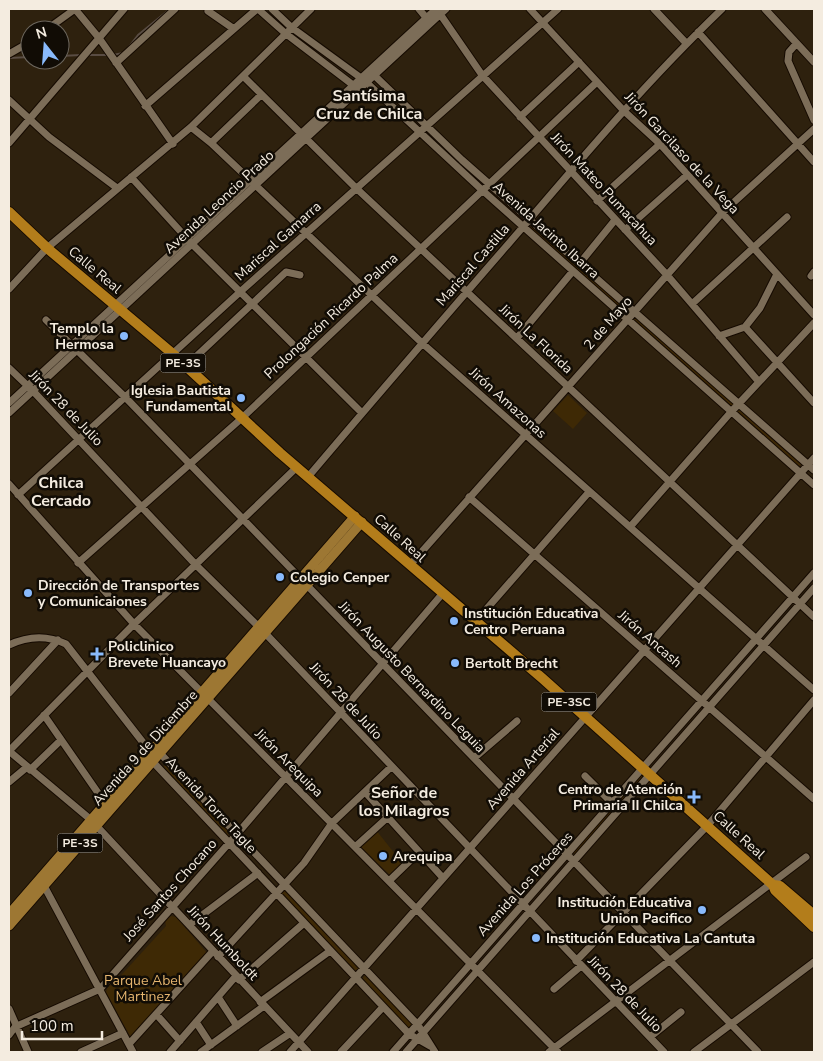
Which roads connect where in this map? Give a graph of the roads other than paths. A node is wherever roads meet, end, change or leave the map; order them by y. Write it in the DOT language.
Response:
graph roads {
  1 [pos="75,9"];
  2 [pos="124,9"];
  3 [pos="175,9"];
  4 [pos="258,9"];
  5 [pos="272,9"];
  6 [pos="311,9"];
  7 [pos="420,9"];
  8 [pos="530,9"];
  9 [pos="558,9"];
  10 [pos="654,9"];
  11 [pos="722,9"];
  12 [pos="765,9"];
  13 [pos="208,10"];
  14 [pos="440,10"];
  15 [pos="426,17"];
  16 [pos="60,20"];
  17 [pos="542,23"];
  18 [pos="431,25"];
  19 [pos="291,27"];
  20 [pos="234,29"];
  21 [pos="698,32"];
  22 [pos="285,34"];
  23 [pos="99,38"];
  24 [pos="686,44"];
  25 [pos="796,44"];
  26 [pos="20,48"];
  27 [pos="9,54"];
  28 [pos="116,62"];
  29 [pos="578,62"];
  30 [pos="814,62"];
  31 [pos="374,75"];
  32 [pos="482,75"];
  33 [pos="243,76"];
  34 [pos="363,80"];
  35 [pos="597,82"];
  36 [pos="353,85"];
  37 [pos="261,95"];
  38 [pos="9,100"];
  39 [pos="144,106"];
  40 [pos="624,111"];
  41 [pos="520,117"];
  42 [pos="30,119"];
  43 [pos="814,120"];
  44 [pos="426,126"];
  45 [pos="191,128"];
  46 [pos="814,129"];
  47 [pos="419,132"];
  48 [pos="303,136"];
  49 [pos="539,137"];
  50 [pos="9,142"];
  51 [pos="211,143"];
  52 [pos="797,143"];
  53 [pos="173,144"];
  54 [pos="660,144"];
  55 [pos="814,162"];
  56 [pos="571,172"];
  57 [pos="687,175"];
  58 [pos="131,177"];
  59 [pos="252,184"];
  60 [pos="489,184"];
  61 [pos="117,188"];
  62 [pos="356,188"];
  63 [pos="482,190"];
  64 [pos="597,201"];
  65 [pos="9,212"];
  66 [pos="722,213"];
  67 [pos="787,217"];
  68 [pos="530,218"];
  69 [pos="615,220"];
  70 [pos="524,226"];
  71 [pos="625,230"];
  72 [pos="306,233"];
  73 [pos="190,241"];
  74 [pos="47,248"];
  75 [pos="421,248"];
  76 [pos="752,248"];
  77 [pos="580,262"];
  78 [pos="573,271"];
  79 [pos="777,274"];
  80 [pos="300,275"];
  81 [pos="666,275"];
  82 [pos="9,289"];
  83 [pos="466,291"];
  84 [pos="240,292"];
  85 [pos="371,295"];
  86 [pos="251,303"];
  87 [pos="692,304"];
  88 [pos="118,307"];
  89 [pos="634,312"];
  90 [pos="814,315"];
  91 [pos="627,319"];
  92 [pos="46,320"];
  93 [pos="814,323"];
  94 [pos="745,328"];
  95 [pos="719,336"];
  96 [pos="517,338"];
  97 [pos="668,342"];
  98 [pos="422,343"];
  99 [pos="74,347"];
  100 [pos="661,350"];
  101 [pos="173,354"];
  102 [pos="305,357"];
  103 [pos="777,363"];
  104 [pos="186,366"];
  105 [pos="9,368"];
  106 [pos="759,382"];
  107 [pos="568,386"];
  108 [pos="30,388"];
  109 [pos="126,398"];
  110 [pos="9,403"];
  111 [pos="739,403"];
  112 [pos="814,404"];
  113 [pos="731,412"];
  114 [pos="9,413"];
  115 [pos="362,413"];
  116 [pos="242,418"];
  117 [pos="525,435"];
  118 [pos="79,440"];
  119 [pos="814,458"];
  120 [pos="188,463"];
  121 [pos="808,465"];
  122 [pos="297,467"];
  123 [pos="814,470"];
  124 [pos="801,473"];
  125 [pos="308,477"];
  126 [pos="670,481"];
  127 [pos="9,484"];
  128 [pos="814,485"];
  129 [pos="589,492"];
  130 [pos="18,495"];
  131 [pos="469,497"];
  132 [pos="141,506"];
  133 [pos="242,519"];
  134 [pos="359,519"];
  135 [pos="630,527"];
  136 [pos="738,544"];
  137 [pos="536,555"];
  138 [pos="78,563"];
  139 [pos="196,565"];
  140 [pos="410,565"];
  141 [pos="814,574"];
  142 [pos="303,583"];
  143 [pos="699,588"];
  144 [pos="814,588"];
  145 [pos="443,593"];
  146 [pos="793,597"];
  147 [pos="800,604"];
  148 [pos="814,617"];
  149 [pos="476,621"];
  150 [pos="134,624"];
  151 [pos="262,630"];
  152 [pos="757,639"];
  153 [pos="58,640"];
  154 [pos="9,645"];
  155 [pos="763,645"];
  156 [pos="646,651"];
  157 [pos="382,665"];
  158 [pos="89,670"];
  159 [pos="814,690"];
  160 [pos="9,693"];
  161 [pos="205,696"];
  162 [pos="814,700"];
  163 [pos="702,701"];
  164 [pos="708,706"];
  165 [pos="340,714"];
  166 [pos="44,715"];
  167 [pos="586,717"];
  168 [pos="517,721"];
  169 [pos="61,740"];
  170 [pos="154,749"];
  171 [pos="9,751"];
  172 [pos="766,757"];
  173 [pos="150,758"];
  174 [pos="474,758"];
  175 [pos="391,767"];
  176 [pos="28,768"];
  177 [pos="646,771"];
  178 [pos="585,776"];
  179 [pos="286,777"];
  180 [pos="9,782"];
  181 [pos="365,792"];
  182 [pos="514,798"];
  183 [pos="814,799"];
  184 [pos="105,803"];
  185 [pos="613,804"];
  186 [pos="388,817"];
  187 [pos="93,822"];
  188 [pos="332,823"];
  189 [pos="708,825"];
  190 [pos="237,834"];
  191 [pos="229,843"];
  192 [pos="355,847"];
  193 [pos="470,848"];
  194 [pos="419,852"];
  195 [pos="568,854"];
  196 [pos="806,857"];
  197 [pos="575,861"];
  198 [pos="258,873"];
  199 [pos="443,878"];
  200 [pos="389,880"];
  201 [pos="42,881"];
  202 [pos="285,885"];
  203 [pos="773,885"];
  204 [pos="277,894"];
  205 [pos="523,904"];
  206 [pos="172,907"];
  207 [pos="416,908"];
  208 [pos="531,911"];
  209 [pos="624,913"];
  210 [pos="9,914"];
  211 [pos="814,915"];
  212 [pos="304,923"];
  213 [pos="189,925"];
  214 [pos="9,926"];
  215 [pos="814,927"];
  216 [pos="212,951"];
  217 [pos="330,951"];
  218 [pos="218,957"];
  219 [pos="670,961"];
  220 [pos="814,962"];
  221 [pos="472,963"];
  222 [pos="578,964"];
  223 [pos="363,969"];
  224 [pos="478,971"];
  225 [pos="356,977"];
  226 [pos="238,978"];
  227 [pos="100,989"];
  228 [pos="554,989"];
  229 [pos="218,997"];
  230 [pos="617,1002"];
  231 [pos="262,1004"];
  232 [pos="383,1006"];
  233 [pos="9,1009"];
  234 [pos="681,1012"];
  235 [pos="156,1014"];
  236 [pos="196,1022"];
  237 [pos="733,1024"];
  238 [pos="418,1025"];
  239 [pos="237,1026"];
  240 [pos="15,1027"];
  241 [pos="424,1032"];
  242 [pos="123,1033"];
  243 [pos="290,1034"];
  244 [pos="409,1034"];
  245 [pos="9,1035"];
  246 [pos="650,1037"];
  247 [pos="417,1040"];
  248 [pos="180,1041"];
  249 [pos="298,1043"];
  250 [pos="129,1044"];
  251 [pos="212,1045"];
  252 [pos="430,1046"];
  253 [pos="554,1051"];
  254 [pos="28,1052"];
  255 [pos="81,1052"];
  256 [pos="133,1052"];
  257 [pos="170,1052"];
  258 [pos="201,1052"];
  259 [pos="262,1052"];
  260 [pos="290,1052"];
  261 [pos="308,1052"];
  262 [pos="341,1052"];
  263 [pos="393,1052"];
  264 [pos="406,1052"];
  265 [pos="435,1052"];
  266 [pos="664,1052"];
  267 [pos="694,1052"];
  268 [pos="758,1052"];
  1 -- 16 [label="street"];
  1 -- 23 [label="street"];
  2 -- 23 [label="street"];
  3 -- 28 [label="street"];
  4 -- 20 [label="street"];
  4 -- 22 [label="street"];
  5 -- 19 [label="street, Avenida Jacinto Ibarra"];
  6 -- 19 [label="street"];
  7 -- 15 [label="street"];
  8 -- 17 [label="street, Jirón Garcilaso de la Vega"];
  9 -- 17 [label="street, Mariscal Gamarra"];
  10 -- 24 [label="street"];
  11 -- 21 [label="street, Mariscal Castilla"];
  12 -- 25 [label="street"];
  13 -- 20 [label="street"];
  14 -- 15 [label="street, Avenida Leoncio Prado"];
  14 -- 18 [label="street"];
  14 -- 32 [label="street, Jirón Mateo Pumacahua"];
  15 -- 18 [label="street"];
  15 -- 34 [label="street, Avenida Leoncio Prado"];
  17 -- 29 [label="street, Jirón Garcilaso de la Vega"];
  17 -- 32 [label="street, Mariscal Gamarra"];
  18 -- 31 [label="street"];
  19 -- 22 [label="street"];
  19 -- 34 [label="street, Avenida Jacinto Ibarra"];
  20 -- 39 [label="street"];
  21 -- 24 [label="street, Mariscal Castilla"];
  21 -- 52 [label="street"];
  22 -- 33 [label="street"];
  22 -- 36 [label="street"];
  23 -- 28 [label="street"];
  23 -- 42 [label="street"];
  24 -- 40 [label="street, Mariscal Castilla"];
  25 -- 30 [label="street"];
  25 -- 43 [label="street"];
  26 -- 27 [label="street"];
  28 -- 39 [label="street"];
  29 -- 35 [label="street, Jirón Garcilaso de la Vega"];
  29 -- 41 [label="street"];
  31 -- 34 [label="street"];
  31 -- 44 [label="street, Avenida Jacinto Ibarra"];
  32 -- 41 [label="street, Jirón Mateo Pumacahua"];
  32 -- 44 [label="street, Mariscal Gamarra"];
  33 -- 37 [label="street, Jirón La Florida"];
  33 -- 45 [label="street"];
  34 -- 36 [label="street, Avenida Leoncio Prado"];
  34 -- 47 [label="street, Avenida Jacinto Ibarra"];
  34 -- 48 [label="street, Avenida Leoncio Prado"];
  35 -- 40 [label="street, Jirón Garcilaso de la Vega"];
  35 -- 49 [label="street, Prolongación Ricardo Palma"];
  36 -- 48 [label="street, Avenida Leoncio Prado"];
  37 -- 48 [label="street, Jirón La Florida"];
  37 -- 51 [label="street"];
  38 -- 42 [label="street"];
  39 -- 53 [label="street"];
  40 -- 54 [label="street, Jirón Garcilaso de la Vega"];
  40 -- 56 [label="street, Mariscal Castilla"];
  41 -- 49 [label="street, Jirón Mateo Pumacahua"];
  42 -- 50 [label="street"];
  42 -- 61 [label="street"];
  44 -- 47 [label="street, Mariscal Gamarra"];
  44 -- 60 [label="street, Avenida Jacinto Ibarra"];
  45 -- 51 [label="street, Jirón Amazonas"];
  45 -- 53 [label="street"];
  46 -- 52 [label="street, 2 de Mayo"];
  47 -- 62 [label="street, Mariscal Gamarra"];
  47 -- 63 [label="street, Avenida Jacinto Ibarra"];
  48 -- 59 [label="street, Avenida Leoncio Prado"];
  48 -- 62 [label="street, Jirón La Florida"];
  49 -- 56 [label="street, Jirón Mateo Pumacahua"];
  49 -- 60 [label="street, Prolongación Ricardo Palma"];
  51 -- 59 [label="street, Jirón Amazonas"];
  52 -- 55 [label="street"];
  52 -- 66 [label="street, 2 de Mayo"];
  53 -- 58 [label="street"];
  54 -- 57 [label="street, Jirón Garcilaso de la Vega"];
  54 -- 64 [label="street"];
  56 -- 64 [label="street, Jirón Mateo Pumacahua"];
  56 -- 68 [label="street, Mariscal Castilla"];
  57 -- 66 [label="street, Jirón Garcilaso de la Vega"];
  57 -- 71 [label="street"];
  58 -- 61 [label="street"];
  58 -- 73 [label="street"];
  59 -- 72 [label="street, Jirón Amazonas"];
  59 -- 73 [label="street, Avenida Leoncio Prado"];
  60 -- 63 [label="street, Prolongación Ricardo Palma"];
  60 -- 68 [label="street, Avenida Jacinto Ibarra"];
  61 -- 74 [label="street"];
  62 -- 72 [label="street, Mariscal Gamarra"];
  62 -- 75 [label="street, Jirón La Florida"];
  63 -- 70 [label="street, Avenida Jacinto Ibarra"];
  63 -- 75 [label="street, Prolongación Ricardo Palma"];
  64 -- 69 [label="street, Jirón Mateo Pumacahua"];
  65 -- 74 [label="highway, Calle Real / PE-3S"];
  66 -- 76 [label="street, Jirón Garcilaso de la Vega"];
  66 -- 81 [label="street, 2 de Mayo"];
  67 -- 76 [label="street"];
  68 -- 70 [label="street, Mariscal Castilla"];
  68 -- 77 [label="street, Avenida Jacinto Ibarra"];
  69 -- 71 [label="street, Jirón Mateo Pumacahua"];
  69 -- 77 [label="street"];
  70 -- 78 [label="street, Avenida Jacinto Ibarra"];
  70 -- 83 [label="street, Mariscal Castilla"];
  71 -- 81 [label="street, Jirón Mateo Pumacahua"];
  72 -- 84 [label="street, Mariscal Gamarra"];
  72 -- 85 [label="street, Jirón Amazonas"];
  73 -- 84 [label="street"];
  73 -- 88 [label="street, Avenida Leoncio Prado"];
  74 -- 82 [label="street"];
  74 -- 88 [label="highway, Calle Real / PE-3S"];
  75 -- 83 [label="street, Jirón La Florida"];
  75 -- 85 [label="street, Prolongación Ricardo Palma"];
  76 -- 79 [label="street, Jirón Garcilaso de la Vega"];
  76 -- 87 [label="street"];
  77 -- 89 [label="street, Avenida Jacinto Ibarra"];
  78 -- 91 [label="street, Avenida Jacinto Ibarra"];
  78 -- 96 [label="street"];
  79 -- 90 [label="street, Jirón Garcilaso de la Vega"];
  79 -- 94 [label="street"];
  80 -- 86 [label="street"];
  81 -- 87 [label="street, Jirón Mateo Pumacahua"];
  81 -- 89 [label="street, 2 de Mayo"];
  83 -- 96 [label="street, Jirón La Florida"];
  83 -- 98 [label="street, Mariscal Castilla"];
  84 -- 86 [label="street"];
  84 -- 101 [label="street, Mariscal Gamarra"];
  85 -- 98 [label="street, Jirón Amazonas"];
  85 -- 102 [label="street, Prolongación Ricardo Palma"];
  86 -- 102 [label="street"];
  86 -- 104 [label="street"];
  87 -- 95 [label="street, Jirón Mateo Pumacahua"];
  88 -- 99 [label="street, Avenida Leoncio Prado"];
  88 -- 101 [label="highway, Calle Real / PE-3S"];
  89 -- 91 [label="street, 2 de Mayo"];
  89 -- 97 [label="street, Avenida Jacinto Ibarra"];
  91 -- 100 [label="street, Avenida Jacinto Ibarra"];
  91 -- 107 [label="street, 2 de Mayo"];
  92 -- 99 [label="street, Jirón Augusto Bernardino Leguia"];
  93 -- 103 [label="street"];
  94 -- 95 [label="street"];
  94 -- 103 [label="street"];
  95 -- 106 [label="street, Jirón Mateo Pumacahua"];
  96 -- 107 [label="street, Jirón La Florida"];
  97 -- 100 [label="street"];
  97 -- 111 [label="street, Avenida Jacinto Ibarra"];
  98 -- 115 [label="street, Mariscal Castilla"];
  98 -- 117 [label="street, Jirón Amazonas"];
  99 -- 108 [label="street, Avenida Leoncio Prado"];
  99 -- 109 [label="street, Jirón Augusto Bernardino Leguia"];
  100 -- 113 [label="street, Avenida Jacinto Ibarra"];
  101 -- 104 [label="highway, Calle Real / PE-3S"];
  101 -- 109 [label="street, Mariscal Gamarra"];
  102 -- 115 [label="street"];
  102 -- 116 [label="street, Prolongación Ricardo Palma"];
  103 -- 106 [label="street"];
  103 -- 112 [label="street"];
  104 -- 116 [label="highway, Calle Real / PE-3S"];
  105 -- 108 [label="street, Jirón 28 de Julio"];
  106 -- 111 [label="street"];
  107 -- 117 [label="street, 2 de Mayo"];
  107 -- 126 [label="street, Jirón La Florida"];
  108 -- 110 [label="street, Avenida Leoncio Prado"];
  108 -- 114 [label="street, Avenida Leoncio Prado"];
  108 -- 118 [label="street, Jirón 28 de Julio"];
  109 -- 118 [label="street, Mariscal Gamarra"];
  109 -- 120 [label="street, Jirón Augusto Bernardino Leguia"];
  111 -- 113 [label="street"];
  111 -- 121 [label="street, Avenida Jacinto Ibarra"];
  113 -- 124 [label="street, Avenida Jacinto Ibarra"];
  113 -- 126 [label="street"];
  115 -- 125 [label="street, Mariscal Castilla"];
  116 -- 120 [label="street, Prolongación Ricardo Palma"];
  116 -- 122 [label="highway, Calle Real / PE-3S"];
  117 -- 129 [label="street, Jirón Amazonas"];
  117 -- 131 [label="street, 2 de Mayo"];
  118 -- 130 [label="street, Mariscal Gamarra"];
  118 -- 132 [label="street, Jirón 28 de Julio"];
  119 -- 121 [label="street, Avenida Arterial"];
  120 -- 132 [label="street, Prolongación Ricardo Palma"];
  120 -- 133 [label="street, Jirón Augusto Bernardino Leguia"];
  121 -- 123 [label="street, Avenida Jacinto Ibarra"];
  121 -- 124 [label="street, Avenida Arterial"];
  122 -- 125 [label="highway, Calle Real / PE-3S"];
  122 -- 133 [label="street"];
  124 -- 128 [label="street, Avenida Jacinto Ibarra"];
  124 -- 136 [label="street, Avenida Arterial"];
  125 -- 134 [label="highway, Calle Real / PE-3S"];
  126 -- 135 [label="street"];
  126 -- 136 [label="street, Jirón La Florida"];
  127 -- 130 [label="street, Jirón Arequipa"];
  129 -- 135 [label="street, Jirón Amazonas"];
  129 -- 137 [label="street"];
  130 -- 138 [label="street, Jirón Arequipa"];
  131 -- 137 [label="street, Jirón Ancash"];
  131 -- 140 [label="street, 2 de Mayo"];
  132 -- 138 [label="street, Prolongación Ricardo Palma"];
  132 -- 139 [label="street, Jirón 28 de Julio"];
  133 -- 139 [label="street"];
  133 -- 142 [label="street, Jirón Augusto Bernardino Leguia"];
  134 -- 140 [label="highway, Calle Real / PE-3SC"];
  134 -- 142 [label="main road, Avenida 9 de Diciembre / PE-3S"];
  135 -- 143 [label="street, Jirón Amazonas"];
  136 -- 143 [label="street, Avenida Arterial"];
  136 -- 146 [label="street, Jirón La Florida"];
  137 -- 149 [label="street"];
  137 -- 156 [label="street, Jirón Ancash"];
  138 -- 150 [label="street, Jirón Arequipa"];
  139 -- 150 [label="street"];
  139 -- 151 [label="street, Jirón 28 de Julio"];
  140 -- 145 [label="highway, Calle Real / PE-3SC"];
  141 -- 146 [label="street, Avenida Los Próceres"];
  142 -- 151 [label="main road, Avenida 9 de Diciembre / PE-3S"];
  142 -- 157 [label="street, Jirón Augusto Bernardino Leguia"];
  143 -- 152 [label="street, Jirón Amazonas"];
  143 -- 156 [label="street, Avenida Arterial"];
  144 -- 147 [label="street, Avenida Los Próceres"];
  145 -- 149 [label="highway, Calle Real / PE-3SC"];
  145 -- 157 [label="street, José Santos Chocano"];
  146 -- 147 [label="street, Jirón La Florida"];
  146 -- 152 [label="street, Avenida Los Próceres"];
  147 -- 148 [label="street, Jirón La Florida"];
  147 -- 155 [label="street, Avenida Los Próceres"];
  149 -- 167 [label="highway, Calle Real / PE-3SC"];
  150 -- 158 [label="street"];
  150 -- 161 [label="street, Jirón Arequipa"];
  151 -- 161 [label="main road, Avenida 9 de Diciembre / PE-3S"];
  151 -- 165 [label="street, Jirón 28 de Julio"];
  152 -- 155 [label="street, Jirón Amazonas"];
  152 -- 163 [label="street, Avenida Los Próceres"];
  153 -- 154 [label="street"];
  153 -- 158 [label="street"];
  153 -- 160 [label="street"];
  155 -- 159 [label="street, Jirón Amazonas"];
  155 -- 164 [label="street, Avenida Los Próceres"];
  156 -- 163 [label="street, Jirón Ancash"];
  156 -- 167 [label="street, Avenida Arterial"];
  157 -- 165 [label="street, José Santos Chocano"];
  157 -- 174 [label="street, Jirón Augusto Bernardino Leguia"];
  158 -- 166 [label="street"];
  158 -- 170 [label="street"];
  161 -- 170 [label="main road, Avenida 9 de Diciembre / PE-3S"];
  161 -- 179 [label="street, Jirón Arequipa"];
  162 -- 172 [label="street"];
  163 -- 164 [label="street, Jirón Ancash"];
  163 -- 177 [label="street, Avenida Los Próceres"];
  164 -- 172 [label="street, Jirón Ancash"];
  164 -- 177 [label="street, Avenida Los Próceres"];
  165 -- 175 [label="street, Jirón 28 de Julio"];
  165 -- 179 [label="street, José Santos Chocano"];
  166 -- 169 [label="street"];
  166 -- 171 [label="street"];
  167 -- 177 [label="highway, Calle Real / PE-3SC"];
  167 -- 182 [label="street, Avenida Arterial"];
  168 -- 174 [label="street"];
  169 -- 176 [label="street"];
  169 -- 184 [label="street"];
  170 -- 173 [label="main road, Avenida 9 de Diciembre / PE-3S"];
  170 -- 190 [label="street, Avenida Torre Tagle"];
  171 -- 176 [label="street, Jirón Humboldt"];
  172 -- 183 [label="street, Jirón Ancash"];
  172 -- 189 [label="street"];
  173 -- 184 [label="main road, Avenida 9 de Diciembre / PE-3S"];
  173 -- 187 [label="main road, Avenida 9 de Diciembre / PE-3S"];
  173 -- 191 [label="street, Avenida Torre Tagle"];
  174 -- 182 [label="street, Jirón Augusto Bernardino Leguia"];
  175 -- 181 [label="street"];
  175 -- 193 [label="street, Jirón 28 de Julio"];
  176 -- 180 [label="street"];
  176 -- 187 [label="street, Jirón Humboldt"];
  177 -- 185 [label="street, Avenida Los Próceres"];
  177 -- 189 [label="highway, Calle Real / PE-3SC"];
  177 -- 197 [label="street, Avenida Los Próceres"];
  178 -- 185 [label="street"];
  179 -- 188 [label="street, Jirón Arequipa"];
  179 -- 190 [label="street, José Santos Chocano"];
  181 -- 186 [label="street"];
  181 -- 188 [label="street"];
  182 -- 193 [label="street, Avenida Arterial"];
  182 -- 195 [label="street, Jirón Augusto Bernardino Leguia"];
  184 -- 187 [label="main road, Avenida 9 de Diciembre / PE-3S"];
  185 -- 195 [label="street, Avenida Los Próceres"];
  186 -- 192 [label="street"];
  186 -- 194 [label="street"];
  187 -- 201 [label="main road, Avenida 9 de Diciembre / PE-3S"];
  187 -- 206 [label="street, Jirón Humboldt"];
  188 -- 192 [label="street, Jirón Arequipa"];
  188 -- 202 [label="street"];
  189 -- 203 [label="highway, Calle Real / PE-3SC"];
  189 -- 209 [label="street"];
  190 -- 191 [label="street, José Santos Chocano"];
  190 -- 202 [label="street, Avenida Torre Tagle"];
  191 -- 198 [label="street, Avenida Torre Tagle"];
  191 -- 206 [label="street, José Santos Chocano"];
  192 -- 200 [label="street, Jirón Arequipa"];
  193 -- 199 [label="street, Avenida Arterial"];
  193 -- 205 [label="street, Jirón 28 de Julio"];
  194 -- 199 [label="street"];
  194 -- 200 [label="street"];
  195 -- 197 [label="street, Jirón Augusto Bernardino Leguia"];
  195 -- 205 [label="street, Avenida Los Próceres"];
  196 -- 203 [label="street"];
  197 -- 208 [label="street, Avenida Los Próceres"];
  197 -- 209 [label="street, Jirón Augusto Bernardino Leguia"];
  198 -- 204 [label="street, Avenida Torre Tagle"];
  198 -- 213 [label="street"];
  199 -- 207 [label="street, Avenida Arterial"];
  200 -- 207 [label="street, Jirón Arequipa"];
  201 -- 210 [label="main road, Avenida 9 de Diciembre / PE-3S"];
  201 -- 214 [label="main road, Avenida 9 de Diciembre / PE-3S"];
  201 -- 227 [label="street"];
  202 -- 204 [label="street"];
  202 -- 223 [label="street, Avenida Torre Tagle"];
  203 -- 211 [label="highway, Calle Real / PE-3SC"];
  203 -- 215 [label="highway, Calle Real / PE-3SC"];
  203 -- 219 [label="street"];
  204 -- 212 [label="street, Avenida Torre Tagle"];
  204 -- 218 [label="street"];
  205 -- 208 [label="street, Jirón 28 de Julio"];
  205 -- 221 [label="street, Avenida Los Próceres"];
  206 -- 213 [label="street, Jirón Humboldt"];
  206 -- 227 [label="street, José Santos Chocano"];
  207 -- 221 [label="street, Jirón Arequipa"];
  207 -- 223 [label="street, Avenida Arterial"];
  208 -- 222 [label="street, Jirón 28 de Julio"];
  208 -- 224 [label="street, Avenida Los Próceres"];
  209 -- 219 [label="street, Jirón Augusto Bernardino Leguia"];
  209 -- 222 [label="street"];
  212 -- 217 [label="street, Avenida Torre Tagle"];
  212 -- 226 [label="street"];
  213 -- 216 [label="street, Jirón Humboldt"];
  216 -- 218 [label="street, Jirón Humboldt"];
  216 -- 235 [label="street"];
  217 -- 225 [label="street, Avenida Torre Tagle"];
  217 -- 231 [label="street"];
  218 -- 226 [label="street, Jirón Humboldt"];
  219 -- 230 [label="street"];
  219 -- 237 [label="street, Jirón Augusto Bernardino Leguia"];
  220 -- 237 [label="street"];
  221 -- 224 [label="street, Jirón Arequipa"];
  221 -- 238 [label="street, Avenida Los Próceres"];
  222 -- 228 [label="street"];
  222 -- 230 [label="street, Jirón 28 de Julio"];
  223 -- 225 [label="street, Avenida Arterial"];
  223 -- 238 [label="street, Avenida Torre Tagle"];
  224 -- 241 [label="street, Avenida Los Próceres"];
  224 -- 253 [label="street, Jirón Arequipa"];
  225 -- 232 [label="street, Avenida Torre Tagle"];
  225 -- 249 [label="street, Avenida Arterial"];
  226 -- 229 [label="street"];
  226 -- 231 [label="street, Jirón Humboldt"];
  227 -- 240 [label="street, José Santos Chocano"];
  227 -- 242 [label="street"];
  229 -- 236 [label="street"];
  229 -- 239 [label="street"];
  230 -- 246 [label="street, Jirón 28 de Julio"];
  230 -- 253 [label="street"];
  231 -- 239 [label="street"];
  231 -- 243 [label="street, Jirón Humboldt"];
  232 -- 244 [label="street, Avenida Torre Tagle"];
  232 -- 262 [label="street"];
  233 -- 240 [label="street"];
  234 -- 246 [label="street"];
  235 -- 248 [label="street"];
  235 -- 250 [label="street"];
  236 -- 248 [label="street"];
  236 -- 251 [label="street"];
  237 -- 267 [label="street"];
  237 -- 268 [label="street, Jirón Augusto Bernardino Leguia"];
  238 -- 241 [label="street, Avenida Torre Tagle"];
  238 -- 244 [label="street, Avenida Los Próceres"];
  239 -- 251 [label="street"];
  240 -- 245 [label="street, José Santos Chocano"];
  240 -- 254 [label="street"];
  241 -- 247 [label="street, Avenida Los Próceres"];
  241 -- 252 [label="street, Avenida Torre Tagle"];
  242 -- 250 [label="street"];
  242 -- 255 [label="street"];
  243 -- 249 [label="street, Jirón Humboldt"];
  243 -- 259 [label="street"];
  244 -- 247 [label="street, Avenida Torre Tagle"];
  244 -- 263 [label="street, Avenida Los Próceres"];
  246 -- 266 [label="street, Jirón 28 de Julio"];
  247 -- 252 [label="street, Avenida Torre Tagle"];
  247 -- 264 [label="street, Avenida Los Próceres"];
  248 -- 257 [label="street"];
  249 -- 260 [label="street, Avenida Arterial"];
  249 -- 261 [label="street, Jirón Humboldt"];
  250 -- 256 [label="street"];
  251 -- 258 [label="street"];
  252 -- 265 [label="street, Avenida Torre Tagle"];
}
